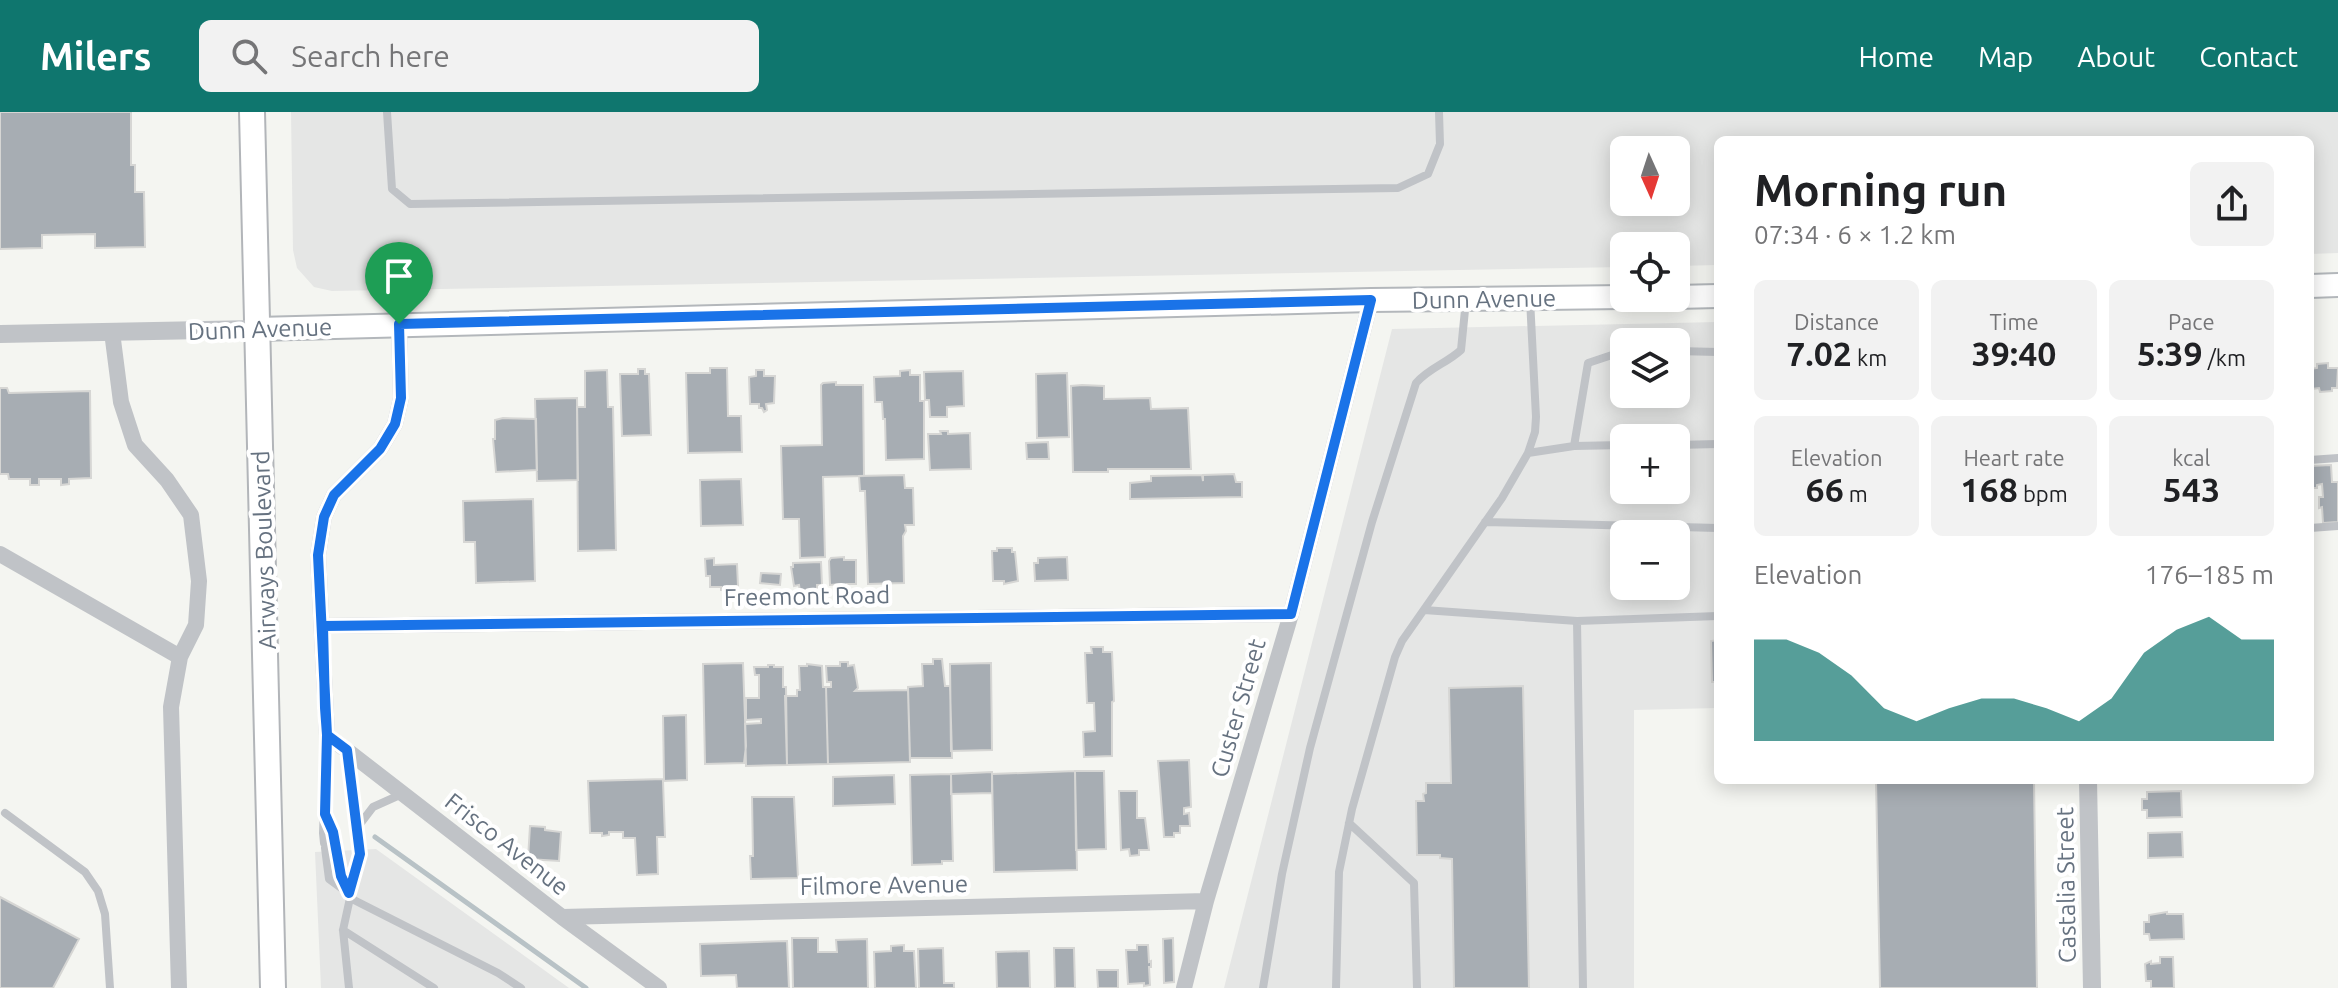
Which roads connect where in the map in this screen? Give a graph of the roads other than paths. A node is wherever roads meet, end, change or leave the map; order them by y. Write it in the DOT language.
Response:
graph roads {
  1 [pos="252,112"];
  2 [pos="387,112"];
  3 [pos="1439,112"];
  4 [pos="2338,285"];
  5 [pos="2314,286"];
  6 [pos="1714,296"];
  7 [pos="1610,297"];
  8 [pos="1690,297"];
  9 [pos="1530,298"];
  10 [pos="1466,299"];
  11 [pos="1371,300"];
  12 [pos="399,324"];
  13 [pos="257,329"];
  14 [pos="112,332"];
  15 [pos="0,334"];
  16 [pos="1690,351"];
  17 [pos="1714,352"];
  18 [pos="1610,356"];
  19 [pos="1714,444"];
  20 [pos="1610,445"];
  21 [pos="1690,445"];
  22 [pos="1574,446"];
  23 [pos="1528,453"];
  24 [pos="2338,458"];
  25 [pos="2314,460"];
  26 [pos="1485,522"];
  27 [pos="2338,526"];
  28 [pos="1714,528"];
  29 [pos="2314,528"];
  30 [pos="0,554"];
  31 [pos="1424,610"];
  32 [pos="1291,614"];
  33 [pos="1714,616"];
  34 [pos="1577,621"];
  35 [pos="323,626"];
  36 [pos="180,657"];
  37 [pos="327,735"];
  38 [pos="347,750"];
  39 [pos="2088,784"];
  40 [pos="403,793"];
  41 [pos="5,813"];
  42 [pos="325,814"];
  43 [pos="1349,823"];
  44 [pos="357,829"];
  45 [pos="349,895"];
  46 [pos="1206,901"];
  47 [pos="562,917"];
  48 [pos="343,930"];
  49 [pos="110,988"];
  50 [pos="179,988"];
  51 [pos="273,988"];
  52 [pos="349,988"];
  53 [pos="434,988"];
  54 [pos="521,988"];
  55 [pos="659,988"];
  56 [pos="1184,988"];
  57 [pos="1263,988"];
  58 [pos="1336,988"];
  59 [pos="1417,988"];
  60 [pos="1583,988"];
  61 [pos="2092,988"];
  1 -- 13 [label="main road, Airways Boulevard"];
  2 -- 3 [label="lane"];
  4 -- 5 [label="main road"];
  6 -- 8 [label="main road"];
  7 -- 9 [label="main road, Dunn Avenue"];
  9 -- 10 [label="main road, Dunn Avenue"];
  9 -- 23 [label="lane"];
  10 -- 11 [label="main road, Dunn Avenue"];
  10 -- 57 [label="lane"];
  11 -- 12 [label="main road, Dunn Avenue"];
  11 -- 32 [label="street, Custer Street"];
  12 -- 13 [label="main road, Dunn Avenue"];
  12 -- 35 [label="street"];
  13 -- 14 [label="street, Dunn Avenue"];
  13 -- 51 [label="main road, Airways Boulevard"];
  14 -- 15 [label="street, Dunn Avenue"];
  14 -- 36 [label="street"];
  16 -- 17 [label="lane"];
  18 -- 22 [label="lane"];
  19 -- 21 [label="lane"];
  20 -- 22 [label="lane"];
  22 -- 23 [label="lane"];
  23 -- 26 [label="lane"];
  24 -- 25 [label="lane"];
  26 -- 28 [label="lane"];
  26 -- 31 [label="lane"];
  27 -- 29 [label="lane"];
  30 -- 36 [label="street"];
  31 -- 34 [label="lane"];
  31 -- 43 [label="lane"];
  32 -- 35 [label="street, Freemont Road"];
  32 -- 46 [label="street, Custer Street"];
  33 -- 34 [label="lane"];
  34 -- 60 [label="lane"];
  35 -- 37 [label="street"];
  36 -- 50 [label="street"];
  37 -- 38 [label="street, Frisco Avenue"];
  37 -- 42 [label="lane"];
  38 -- 40 [label="street, Frisco Avenue"];
  38 -- 44 [label="lane"];
  39 -- 61 [label="street, Castalia Street"];
  40 -- 44 [label="lane"];
  40 -- 47 [label="street, Frisco Avenue"];
  41 -- 49 [label="lane"];
  42 -- 45 [label="lane"];
  42 -- 45 [label="lane"];
  43 -- 58 [label="lane"];
  43 -- 59 [label="lane"];
  44 -- 45 [label="lane"];
  45 -- 48 [label="lane"];
  45 -- 54 [label="lane"];
  46 -- 47 [label="street, Filmore Avenue"];
  46 -- 56 [label="street, Custer Street"];
  47 -- 55 [label="street, Frisco Avenue"];
  48 -- 52 [label="lane"];
  48 -- 53 [label="lane"];
}
